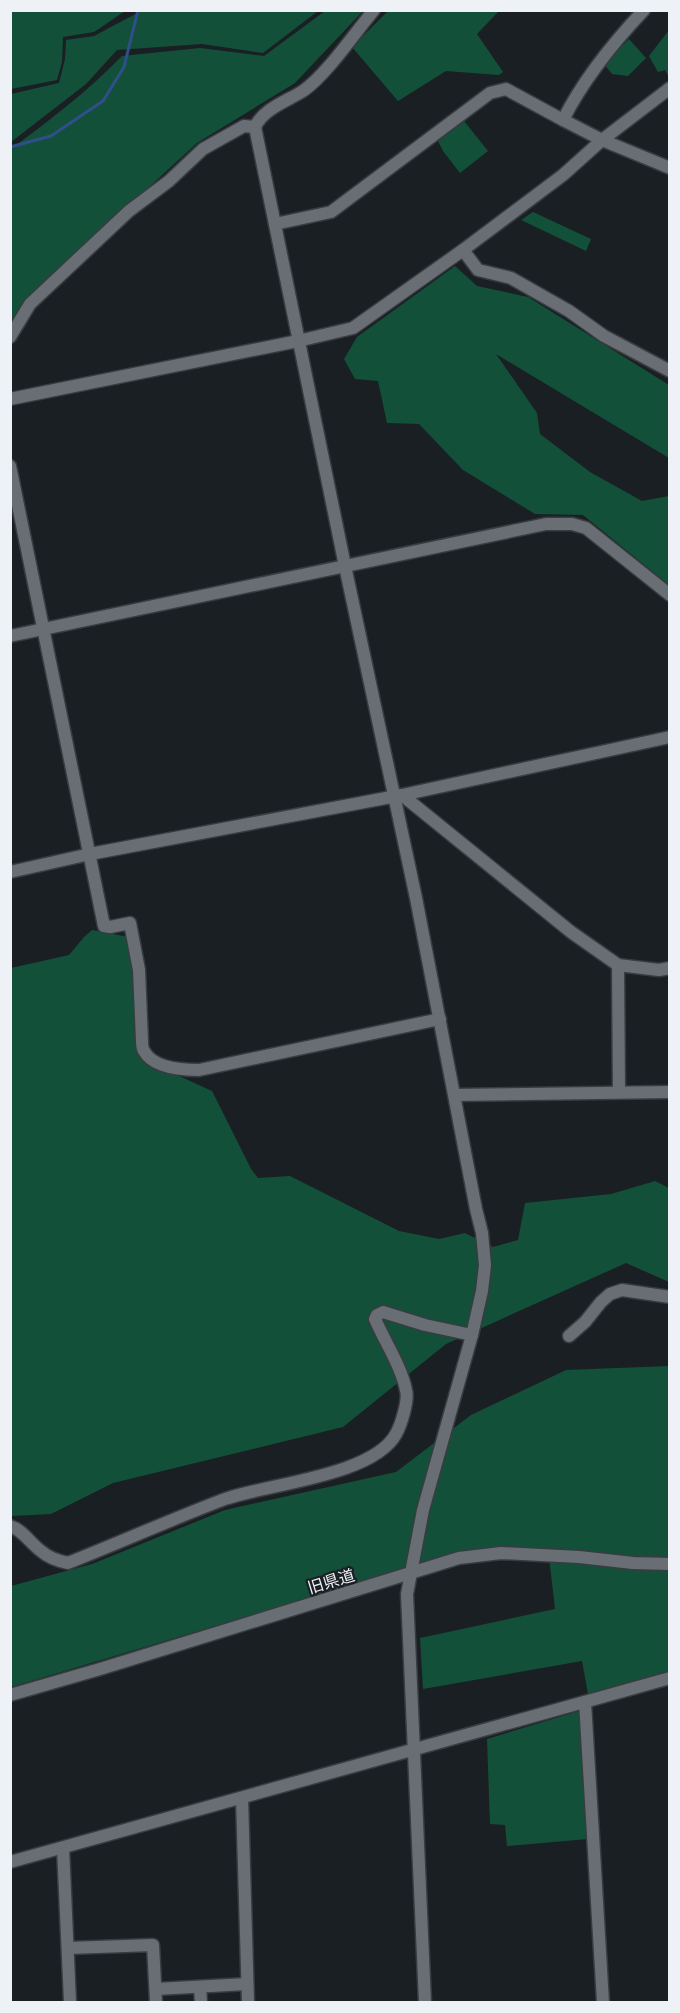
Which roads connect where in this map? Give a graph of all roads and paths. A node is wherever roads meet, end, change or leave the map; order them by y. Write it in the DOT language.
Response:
graph roads {
  1 [pos="374,10"];
  2 [pos="644,10"];
  3 [pos="669,88"];
  4 [pos="563,120"];
  5 [pos="255,127"];
  6 [pos="602,140"];
  7 [pos="669,168"];
  8 [pos="275,224"];
  9 [pos="463,250"];
  10 [pos="10,338"];
  11 [pos="298,341"];
  12 [pos="669,371"];
  13 [pos="10,399"];
  14 [pos="10,466"];
  15 [pos="345,566"];
  16 [pos="669,595"];
  17 [pos="45,629"];
  18 [pos="10,636"];
  19 [pos="669,737"];
  20 [pos="398,796"];
  21 [pos="90,854"];
  22 [pos="10,872"];
  23 [pos="618,965"];
  24 [pos="669,968"];
  25 [pos="440,1018"];
  26 [pos="619,1092"];
  27 [pos="669,1092"];
  28 [pos="455,1095"];
  29 [pos="669,1297"];
  30 [pos="472,1335"];
  31 [pos="569,1336"];
  32 [pos="10,1526"];
  33 [pos="669,1564"];
  34 [pos="411,1574"];
  35 [pos="669,1678"];
  36 [pos="10,1695"];
  37 [pos="585,1702"];
  38 [pos="414,1750"];
  39 [pos="242,1798"];
  40 [pos="63,1848"];
  41 [pos="10,1862"];
  42 [pos="68,1948"];
  43 [pos="247,1984"];
  44 [pos="200,1988"];
  45 [pos="156,1989"];
  46 [pos="70,2002"];
  47 [pos="156,2002"];
  48 [pos="201,2002"];
  49 [pos="248,2002"];
  50 [pos="425,2002"];
  51 [pos="603,2002"];
  1 -- 5 [label="street"];
  2 -- 4 [label="street"];
  3 -- 6 [label="street"];
  4 -- 6 [label="street"];
  4 -- 8 [label="street"];
  5 -- 8 [label="street"];
  5 -- 10 [label="street"];
  6 -- 7 [label="street"];
  6 -- 9 [label="street"];
  8 -- 11 [label="street"];
  9 -- 11 [label="street"];
  9 -- 12 [label="street"];
  11 -- 13 [label="street"];
  11 -- 15 [label="street"];
  14 -- 17 [label="street"];
  15 -- 16 [label="street"];
  15 -- 17 [label="street"];
  15 -- 20 [label="street"];
  17 -- 18 [label="street"];
  17 -- 21 [label="street"];
  19 -- 20 [label="street"];
  20 -- 21 [label="street"];
  20 -- 23 [label="street"];
  20 -- 25 [label="street"];
  21 -- 22 [label="street"];
  21 -- 25 [label="street"];
  23 -- 24 [label="street"];
  23 -- 26 [label="street"];
  25 -- 28 [label="street"];
  26 -- 27 [label="street"];
  26 -- 28 [label="street"];
  28 -- 30 [label="street"];
  29 -- 31 [label="street"];
  30 -- 32 [label="street"];
  30 -- 34 [label="street"];
  33 -- 34 [label="street, 旧県道"];
  34 -- 36 [label="street, 旧県道"];
  34 -- 38 [label="street"];
  35 -- 37 [label="street"];
  37 -- 38 [label="street"];
  37 -- 51 [label="street"];
  38 -- 39 [label="street"];
  38 -- 50 [label="street"];
  39 -- 40 [label="street"];
  39 -- 43 [label="street"];
  40 -- 41 [label="street"];
  40 -- 42 [label="street"];
  42 -- 45 [label="street"];
  42 -- 46 [label="street"];
  43 -- 44 [label="street"];
  43 -- 49 [label="street"];
  44 -- 45 [label="street"];
  44 -- 48 [label="street"];
  45 -- 47 [label="street"];
}
